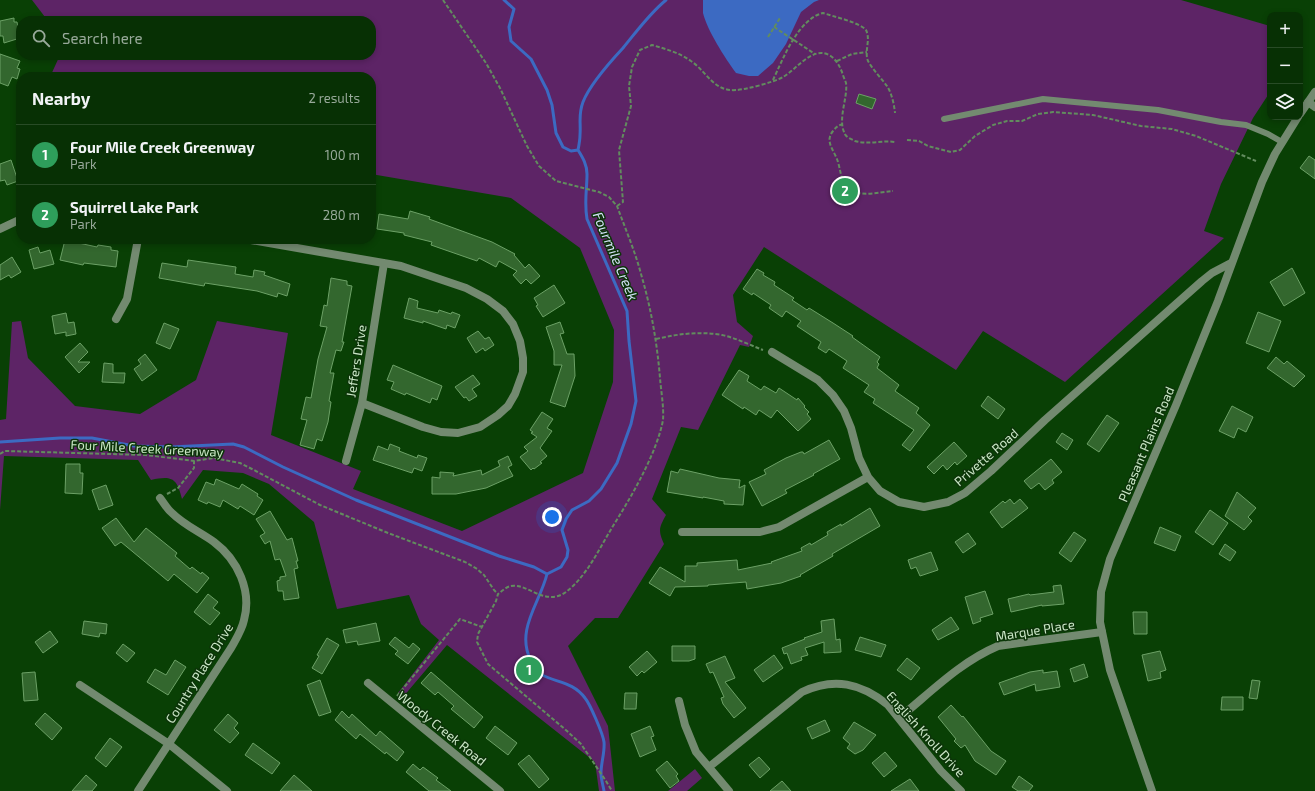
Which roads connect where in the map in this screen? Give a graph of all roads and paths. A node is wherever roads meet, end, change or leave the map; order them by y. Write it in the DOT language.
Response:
graph roads {
  1 [pos="443,0"];
  2 [pos="780,18"];
  3 [pos="774,27"];
  4 [pos="768,37"];
  5 [pos="794,40"];
  6 [pos="867,52"];
  7 [pos="815,54"];
  8 [pos="837,61"];
  9 [pos="773,80"];
  10 [pos="1315,92"];
  11 [pos="1312,105"];
  12 [pos="1303,112"];
  13 [pos="895,113"];
  14 [pos="944,119"];
  15 [pos="1296,120"];
  16 [pos="843,124"];
  17 [pos="907,140"];
  18 [pos="895,142"];
  19 [pos="1282,142"];
  20 [pos="1256,161"];
  21 [pos="893,191"];
  22 [pos="617,206"];
  23 [pos="16,221"];
  24 [pos="0,229"];
  25 [pos="137,244"];
  26 [pos="274,244"];
  27 [pos="384,263"];
  28 [pos="1232,263"];
  29 [pos="116,319"];
  30 [pos="656,339"];
  31 [pos="772,352"];
  32 [pos="362,403"];
  33 [pos="0,454"];
  34 [pos="346,460"];
  35 [pos="194,461"];
  36 [pos="868,477"];
  37 [pos="160,498"];
  38 [pos="682,532"];
  39 [pos="498,594"];
  40 [pos="482,627"];
  41 [pos="1102,632"];
  42 [pos="368,683"];
  43 [pos="80,685"];
  44 [pos="679,701"];
  45 [pos="391,702"];
  46 [pos="899,718"];
  47 [pos="169,744"];
  48 [pos="709,766"];
  49 [pos="138,791"];
  50 [pos="227,791"];
  51 [pos="500,791"];
  52 [pos="612,791"];
  53 [pos="729,791"];
  54 [pos="961,791"];
  55 [pos="1152,791"];
  1 -- 22 [label="path"];
  2 -- 3 [label="path"];
  3 -- 4 [label="path"];
  3 -- 5 [label="path"];
  5 -- 6 [label="path"];
  5 -- 7 [label="path"];
  5 -- 9 [label="path"];
  6 -- 8 [label="path"];
  6 -- 13 [label="path"];
  7 -- 8 [label="path"];
  7 -- 9 [label="path"];
  8 -- 16 [label="path"];
  9 -- 22 [label="path"];
  10 -- 11 [label="street"];
  11 -- 12 [label="street"];
  14 -- 19 [label="lane"];
  15 -- 19 [label="street, Pleasant Plains Road"];
  16 -- 18 [label="path"];
  16 -- 21 [label="path"];
  17 -- 20 [label="path"];
  19 -- 28 [label="street, Pleasant Plains Road"];
  22 -- 30 [label="path"];
  23 -- 24 [label="street"];
  25 -- 29 [label="street"];
  26 -- 27 [label="street"];
  27 -- 32 [label="street, Jeffers Drive"];
  27 -- 32 [label="street"];
  28 -- 36 [label="street, Privette Road"];
  28 -- 41 [label="street, Pleasant Plains Road"];
  30 -- 31 [label="path"];
  30 -- 39 [label="path"];
  31 -- 36 [label="street, Privette Road"];
  32 -- 34 [label="street, Jeffers Drive"];
  33 -- 35 [label="path, Four Mile Creek Greenway"];
  35 -- 37 [label="path"];
  35 -- 39 [label="path, Four Mile Creek Greenway"];
  36 -- 38 [label="street"];
  37 -- 47 [label="street, Country Place Drive"];
  39 -- 40 [label="path"];
  40 -- 45 [label="path"];
  40 -- 52 [label="path"];
  41 -- 46 [label="street, Marque Place"];
  41 -- 55 [label="street, Pleasant Plains Road"];
  42 -- 45 [label="street, Woody Creek Road"];
  43 -- 47 [label="street"];
  44 -- 48 [label="street"];
  45 -- 51 [label="street, Woody Creek Road"];
  46 -- 48 [label="street, English Knoll Drive"];
  46 -- 54 [label="street, English Knoll Drive"];
  47 -- 49 [label="street, Country Place Drive"];
  47 -- 50 [label="street"];
  48 -- 53 [label="street"];
}
